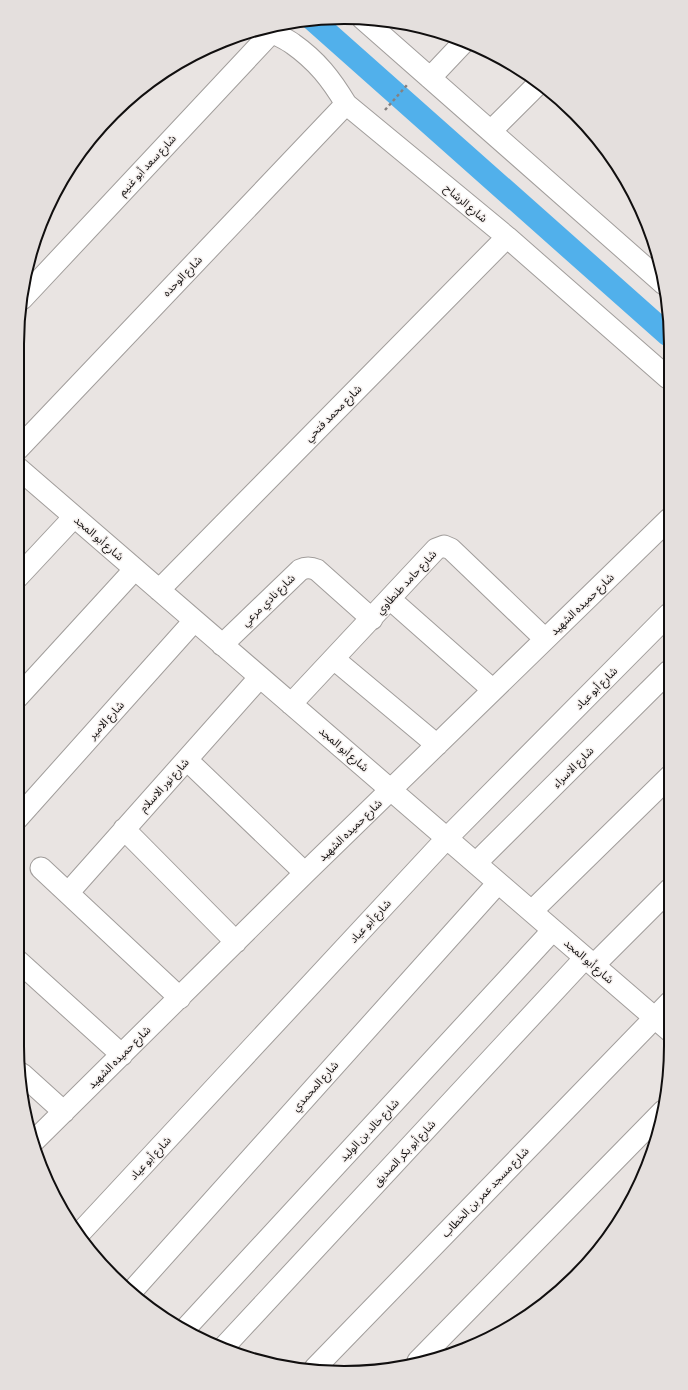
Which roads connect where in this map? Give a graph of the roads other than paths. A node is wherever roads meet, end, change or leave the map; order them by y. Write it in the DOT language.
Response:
graph roads {
  1 [pos="385,27"];
  2 [pos="273,32"];
  3 [pos="267,34"];
  4 [pos="460,46"];
  5 [pos="425,74"];
  6 [pos="535,87"];
  7 [pos="346,104"];
  8 [pos="491,131"];
  9 [pos="506,237"];
  10 [pos="657,278"];
  11 [pos="29,292"];
  12 [pos="664,375"];
  13 [pos="24,443"];
  14 [pos="24,473"];
  15 [pos="74,516"];
  16 [pos="664,524"];
  17 [pos="135,569"];
  18 [pos="24,570"];
  19 [pos="158,590"];
  20 [pos="390,599"];
  21 [pos="372,619"];
  22 [pos="664,619"];
  23 [pos="194,621"];
  24 [pos="546,639"];
  25 [pos="222,645"];
  26 [pos="334,659"];
  27 [pos="664,676"];
  28 [pos="260,677"];
  29 [pos="24,690"];
  30 [pos="494,690"];
  31 [pos="291,704"];
  32 [pos="437,745"];
  33 [pos="187,760"];
  34 [pos="664,782"];
  35 [pos="391,789"];
  36 [pos="24,811"];
  37 [pos="124,829"];
  38 [pos="447,838"];
  39 [pos="476,863"];
  40 [pos="40,868"];
  41 [pos="305,874"];
  42 [pos="498,883"];
  43 [pos="68,893"];
  44 [pos="664,894"];
  45 [pos="532,911"];
  46 [pos="553,930"];
  47 [pos="236,942"];
  48 [pos="589,961"];
  49 [pos="24,966"];
  50 [pos="180,998"];
  51 [pos="664,1008"];
  52 [pos="654,1017"];
  53 [pos="664,1026"];
  54 [pos="122,1055"];
  55 [pos="26,1078"];
  56 [pos="64,1112"];
  57 [pos="655,1119"];
  58 [pos="38,1138"];
  59 [pos="82,1230"];
  60 [pos="135,1288"];
  61 [pos="188,1325"];
  62 [pos="227,1344"];
  63 [pos="423,1356"];
  64 [pos="318,1365"];
  1 -- 5 [label="street"];
  2 -- 7 [label="street, شارع الرشاح"];
  3 -- 11 [label="street, شارع سعد أبو غنيم"];
  4 -- 5 [label="street"];
  5 -- 8 [label="street"];
  6 -- 8 [label="street"];
  7 -- 9 [label="street, شارع الرشاح"];
  7 -- 13 [label="street, شارع الوحده"];
  8 -- 10 [label="street"];
  9 -- 12 [label="street, شارع الرشاح"];
  9 -- 19 [label="street, شارع محمد فتحي"];
  14 -- 15 [label="street, شارع أبو المجد"];
  15 -- 17 [label="street, شارع أبو المجد"];
  15 -- 18 [label="street"];
  16 -- 24 [label="street, شارع حميده الشهيد"];
  17 -- 19 [label="street, شارع أبو المجد"];
  17 -- 29 [label="street"];
  19 -- 23 [label="street, شارع أبو المجد"];
  20 -- 21 [label="street, شارع حامد طنطاوي"];
  20 -- 24 [label="street, شارع حامد طنطاوي"];
  20 -- 30 [label="street"];
  21 -- 25 [label="street, شارع نادي مرعي"];
  21 -- 26 [label="street, شارع حامد طنطاوي"];
  22 -- 38 [label="street, شارع أبو عياد"];
  23 -- 25 [label="street, شارع أبو المجد"];
  23 -- 36 [label="street, شارع الامير"];
  24 -- 30 [label="street, شارع حميده الشهيد"];
  25 -- 28 [label="street, شارع أبو المجد"];
  26 -- 31 [label="street, شارع حامد طنطاوي"];
  26 -- 32 [label="street"];
  27 -- 39 [label="street, شارع الاسراء"];
  28 -- 31 [label="street, شارع أبو المجد"];
  28 -- 33 [label="street, شارع نور الاسلام"];
  30 -- 32 [label="street, شارع حميده الشهيد"];
  31 -- 35 [label="street, شارع أبو المجد"];
  32 -- 35 [label="street, شارع حميده الشهيد"];
  33 -- 37 [label="street, شارع نور الاسلام"];
  33 -- 41 [label="street"];
  34 -- 45 [label="street"];
  35 -- 38 [label="street, شارع أبو المجد"];
  35 -- 41 [label="street, شارع حميده الشهيد"];
  37 -- 43 [label="street, شارع نور الاسلام"];
  37 -- 47 [label="street"];
  38 -- 39 [label="street, شارع أبو المجد"];
  38 -- 59 [label="street, شارع أبو عياد"];
  39 -- 42 [label="street, شارع أبو المجد"];
  40 -- 43 [label="street"];
  41 -- 47 [label="street, شارع حميده الشهيد"];
  42 -- 45 [label="street, شارع أبو المجد"];
  42 -- 60 [label="street, شارع المحمدي"];
  43 -- 50 [label="street"];
  44 -- 48 [label="street, شارع أبو بكر الصديق"];
  45 -- 46 [label="street, شارع أبو المجد"];
  46 -- 48 [label="street, شارع أبو المجد"];
  46 -- 61 [label="street, شارع خالد بن الوليد"];
  47 -- 50 [label="street, شارع حميده الشهيد"];
  48 -- 52 [label="street, شارع أبو المجد"];
  48 -- 62 [label="street, شارع أبو بكر الصديق"];
  49 -- 54 [label="street"];
  50 -- 54 [label="street, شارع حميده الشهيد"];
  51 -- 52 [label="street, شارع مسجد عمر بن الخطاب"];
  52 -- 53 [label="street, شارع أبو المجد"];
  52 -- 64 [label="street, شارع مسجد عمر بن الخطاب"];
  54 -- 56 [label="street, شارع حميده الشهيد"];
  55 -- 56 [label="street"];
  56 -- 58 [label="street, شارع حميده الشهيد"];
  57 -- 63 [label="street"];
}
